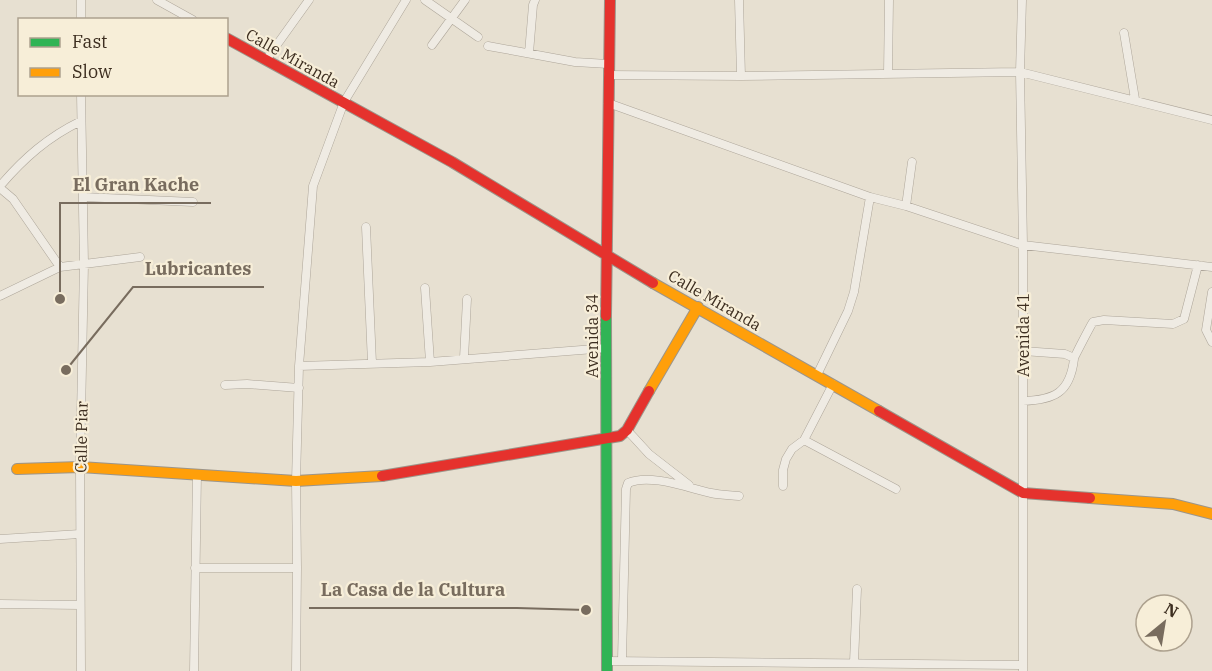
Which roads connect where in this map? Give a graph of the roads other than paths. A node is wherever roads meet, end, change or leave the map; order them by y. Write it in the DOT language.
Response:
graph roads {
  1 [pos="81,0"];
  2 [pos="157,0"];
  3 [pos="309,0"];
  4 [pos="406,0"];
  5 [pos="425,0"];
  6 [pos="465,0"];
  7 [pos="535,0"];
  8 [pos="610,0"];
  9 [pos="739,0"];
  10 [pos="889,0"];
  11 [pos="1022,0"];
  12 [pos="81,18"];
  13 [pos="189,18"];
  14 [pos="450,20"];
  15 [pos="1124,33"];
  16 [pos="478,37"];
  17 [pos="228,39"];
  18 [pos="432,45"];
  19 [pos="488,46"];
  20 [pos="529,53"];
  21 [pos="266,60"];
  22 [pos="608,70"];
  23 [pos="1020,72"];
  24 [pos="888,74"];
  25 [pos="741,76"];
  26 [pos="81,96"];
  27 [pos="1135,99"];
  28 [pos="344,102"];
  29 [pos="608,103"];
  30 [pos="1211,116"];
  31 [pos="81,121"];
  32 [pos="912,162"];
  33 [pos="0,187"];
  34 [pos="83,197"];
  35 [pos="870,197"];
  36 [pos="193,202"];
  37 [pos="906,206"];
  38 [pos="366,227"];
  39 [pos="1023,245"];
  40 [pos="606,256"];
  41 [pos="140,257"];
  42 [pos="84,264"];
  43 [pos="1198,265"];
  44 [pos="60,267"];
  45 [pos="1212,267"];
  46 [pos="426,288"];
  47 [pos="1212,292"];
  48 [pos="0,296"];
  49 [pos="467,299"];
  50 [pos="698,307"];
  51 [pos="1212,342"];
  52 [pos="607,348"];
  53 [pos="1023,351"];
  54 [pos="464,358"];
  55 [pos="1074,358"];
  56 [pos="430,362"];
  57 [pos="372,363"];
  58 [pos="299,366"];
  59 [pos="817,375"];
  60 [pos="833,384"];
  61 [pos="225,385"];
  62 [pos="298,388"];
  63 [pos="1023,401"];
  64 [pos="627,430"];
  65 [pos="608,439"];
  66 [pos="804,440"];
  67 [pos="80,467"];
  68 [pos="17,469"];
  69 [pos="196,474"];
  70 [pos="296,481"];
  71 [pos="691,486"];
  72 [pos="783,486"];
  73 [pos="896,489"];
  74 [pos="1023,492"];
  75 [pos="739,495"];
  76 [pos="1212,514"];
  77 [pos="80,534"];
  78 [pos="0,539"];
  79 [pos="195,568"];
  80 [pos="297,568"];
  81 [pos="857,589"];
  82 [pos="0,604"];
  83 [pos="80,605"];
  84 [pos="622,660"];
  85 [pos="854,662"];
  86 [pos="607,666"];
  87 [pos="1023,668"];
  88 [pos="81,671"];
  89 [pos="194,671"];
  90 [pos="296,671"];
  1 -- 12 [label="street"];
  2 -- 13 [label="street"];
  3 -- 21 [label="street"];
  4 -- 28 [label="street"];
  5 -- 14 [label="street"];
  6 -- 14 [label="street"];
  7 -- 20 [label="street"];
  8 -- 22 [label="street, Avenida 34"];
  9 -- 25 [label="street"];
  10 -- 24 [label="street"];
  11 -- 23 [label="street, Avenida 41"];
  14 -- 16 [label="street"];
  14 -- 18 [label="street"];
  15 -- 27 [label="street"];
  17 -- 21 [label="street, Calle Miranda"];
  19 -- 20 [label="street"];
  20 -- 22 [label="street"];
  21 -- 28 [label="street, Calle Miranda"];
  22 -- 25 [label="street"];
  22 -- 29 [label="street, Avenida 34"];
  23 -- 24 [label="street"];
  23 -- 27 [label="street"];
  23 -- 39 [label="street, Avenida 41"];
  24 -- 25 [label="street"];
  26 -- 31 [label="street, Calle Piar"];
  27 -- 30 [label="street"];
  28 -- 40 [label="street, Calle Miranda"];
  28 -- 58 [label="street"];
  29 -- 35 [label="street"];
  29 -- 40 [label="street, Avenida 34"];
  31 -- 33 [label="street"];
  31 -- 34 [label="street, Calle Piar"];
  32 -- 37 [label="street"];
  33 -- 44 [label="street"];
  34 -- 36 [label="street"];
  34 -- 42 [label="street, Calle Piar"];
  35 -- 37 [label="street"];
  35 -- 59 [label="street"];
  37 -- 39 [label="street"];
  38 -- 57 [label="street"];
  39 -- 43 [label="street"];
  39 -- 53 [label="street, Avenida 41"];
  40 -- 50 [label="street, Calle Miranda"];
  40 -- 52 [label="street, Avenida 34"];
  41 -- 42 [label="street"];
  42 -- 44 [label="street"];
  42 -- 67 [label="street, Calle Piar"];
  43 -- 45 [label="street"];
  43 -- 55 [label="street"];
  44 -- 48 [label="street"];
  46 -- 56 [label="street"];
  47 -- 51 [label="street"];
  49 -- 54 [label="street"];
  50 -- 59 [label="street, Calle Miranda"];
  50 -- 64 [label="street"];
  52 -- 54 [label="street"];
  52 -- 65 [label="street, Avenida 34"];
  53 -- 55 [label="street"];
  53 -- 63 [label="street, Avenida 41"];
  54 -- 56 [label="street"];
  55 -- 63 [label="street"];
  56 -- 57 [label="street"];
  57 -- 58 [label="street"];
  58 -- 62 [label="street"];
  59 -- 60 [label="street, Calle Miranda"];
  60 -- 66 [label="street"];
  60 -- 74 [label="street, Calle Miranda"];
  61 -- 62 [label="street"];
  62 -- 70 [label="street"];
  63 -- 74 [label="street, Avenida 41"];
  64 -- 65 [label="street"];
  64 -- 71 [label="street"];
  65 -- 70 [label="street"];
  65 -- 86 [label="street, Avenida 34"];
  66 -- 72 [label="street"];
  66 -- 73 [label="street"];
  67 -- 68 [label="street"];
  67 -- 69 [label="street"];
  67 -- 77 [label="street, Calle Piar"];
  69 -- 70 [label="street"];
  69 -- 79 [label="street"];
  70 -- 80 [label="street"];
  71 -- 75 [label="street"];
  71 -- 84 [label="street"];
  74 -- 76 [label="street, Calle Miranda"];
  74 -- 87 [label="street, Avenida 41"];
  77 -- 78 [label="street"];
  77 -- 83 [label="street, Calle Piar"];
  79 -- 80 [label="street"];
  79 -- 89 [label="street"];
  80 -- 90 [label="street"];
  81 -- 85 [label="street"];
  82 -- 83 [label="street"];
  83 -- 88 [label="street, Calle Piar"];
  84 -- 85 [label="street"];
  84 -- 86 [label="street"];
  85 -- 87 [label="street"];
}
